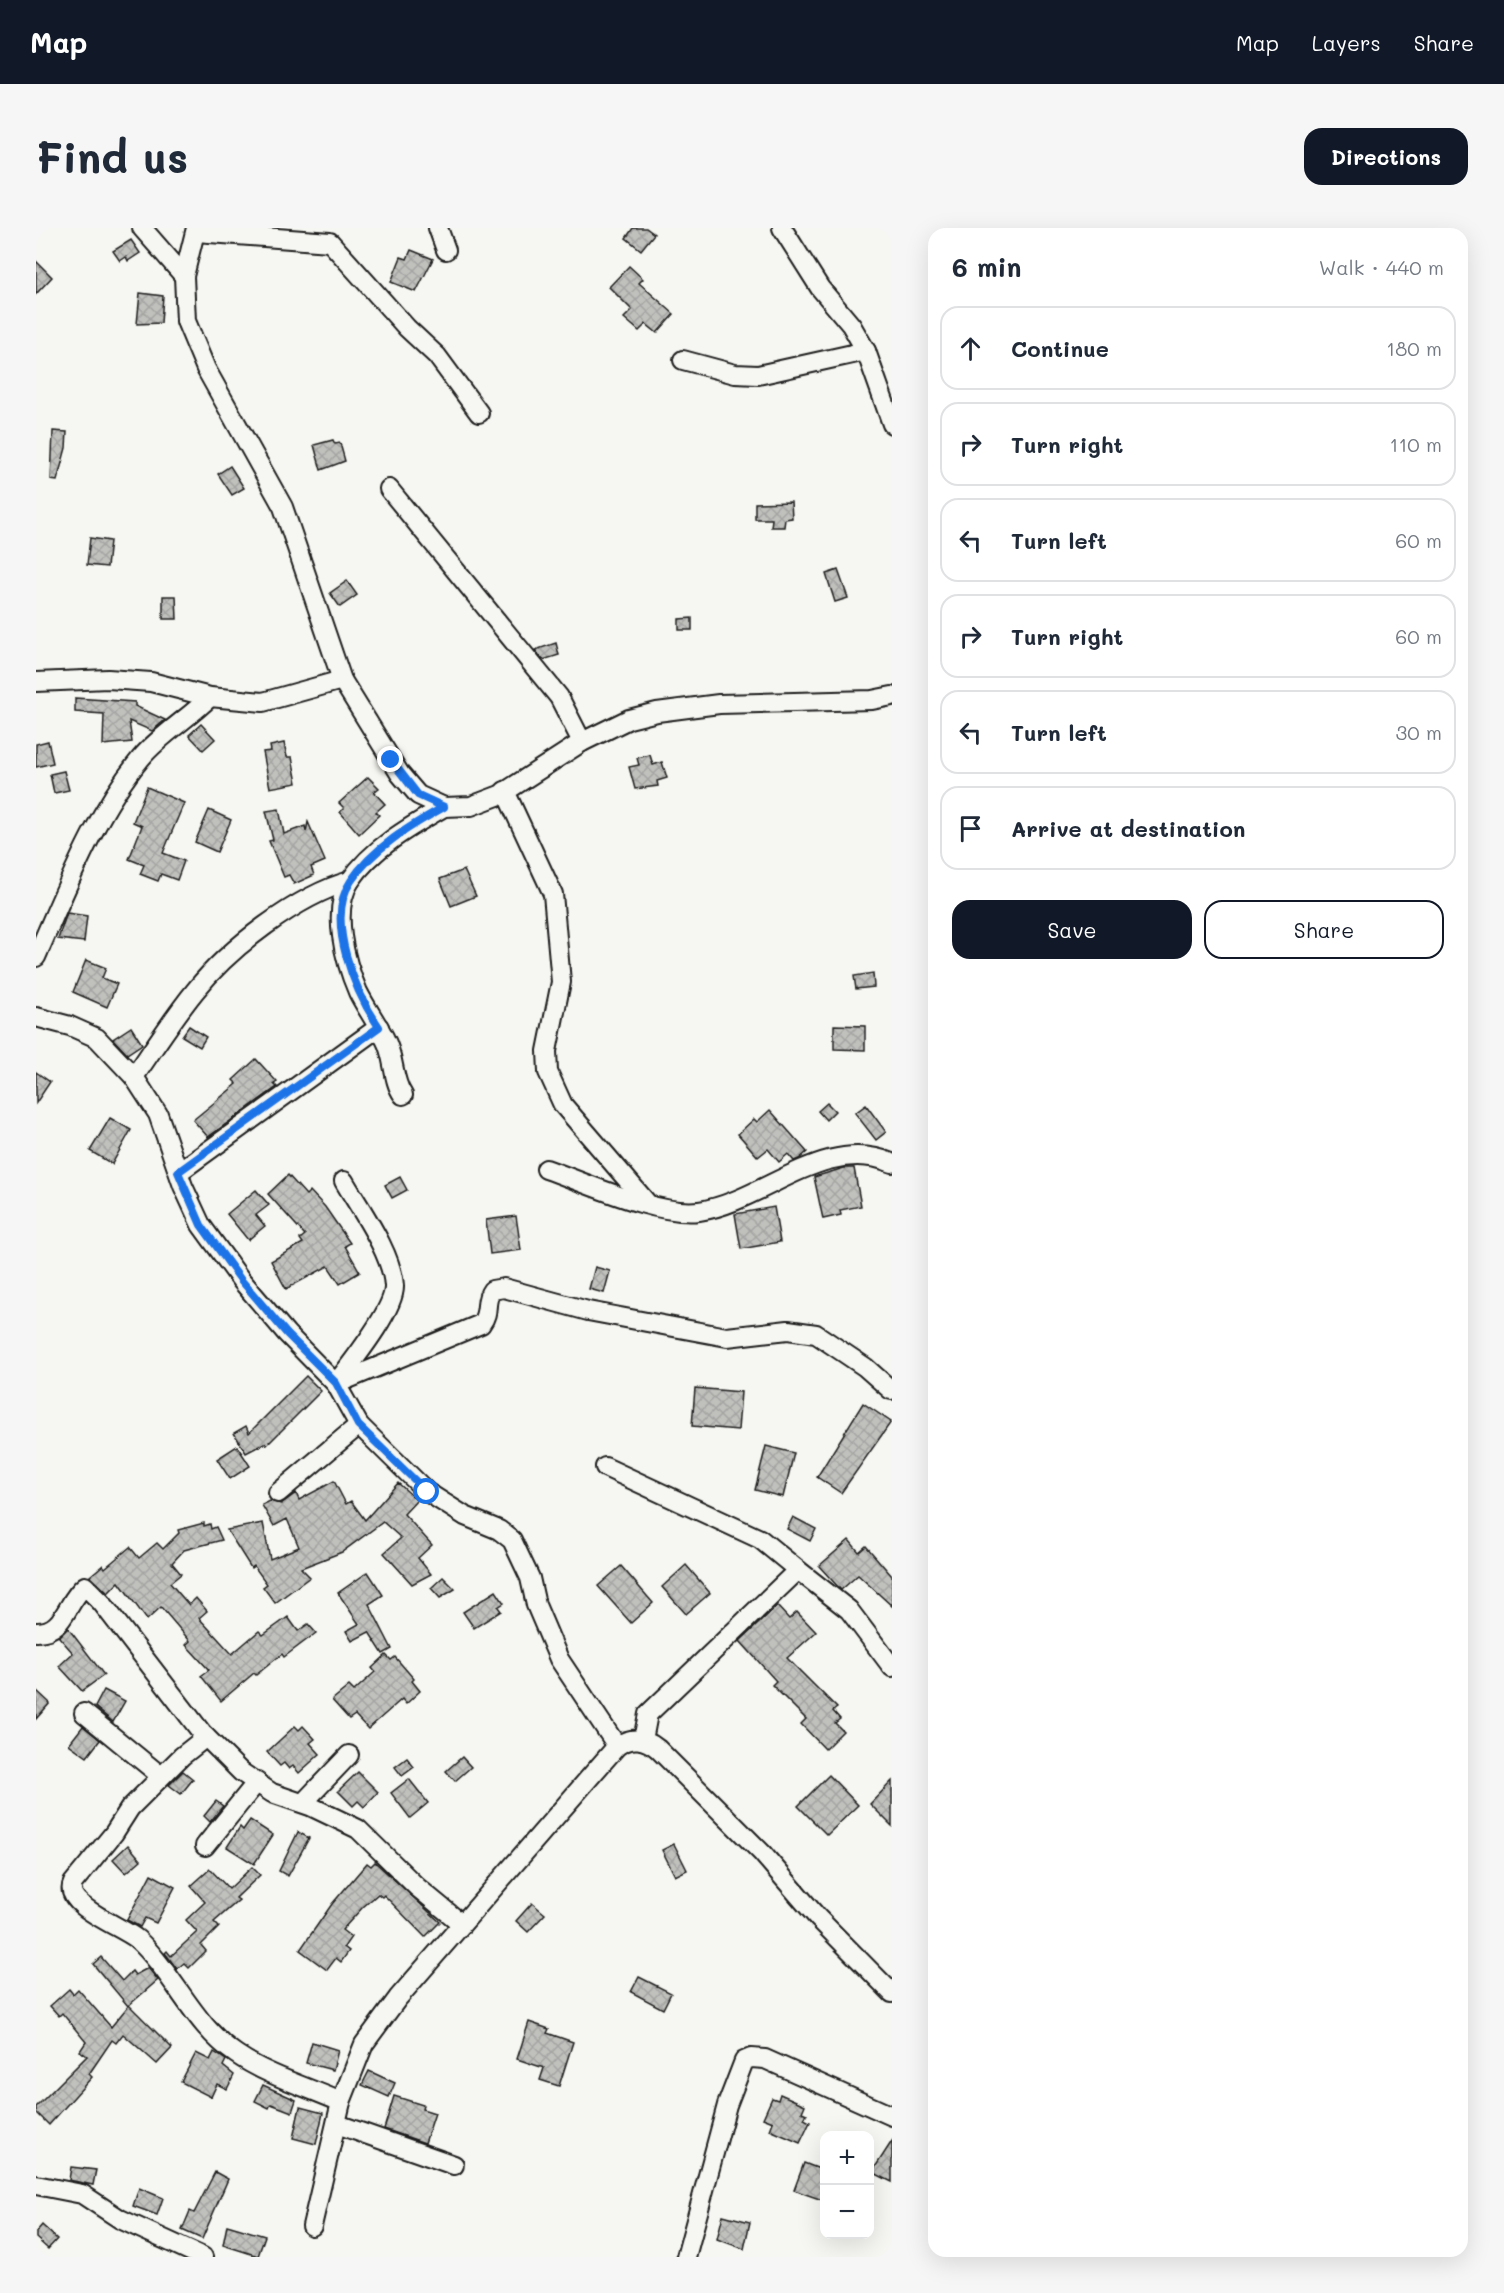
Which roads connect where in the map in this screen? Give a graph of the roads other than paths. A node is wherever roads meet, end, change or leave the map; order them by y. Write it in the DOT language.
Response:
graph roads {
  1 [pos="142,228"];
  2 [pos="438,228"];
  3 [pos="782,228"];
  4 [pos="196,230"];
  5 [pos="446,250"];
  6 [pos="184,276"];
  7 [pos="866,351"];
  8 [pos="683,360"];
  9 [pos="479,413"];
  10 [pos="892,424"];
  11 [pos="389,489"];
  12 [pos="342,680"];
  13 [pos="36,682"];
  14 [pos="892,696"];
  15 [pos="210,697"];
  16 [pos="582,742"];
  17 [pos="505,791"];
  18 [pos="444,807"];
  19 [pos="350,881"];
  20 [pos="36,957"];
  21 [pos="36,1017"];
  22 [pos="379,1027"];
  23 [pos="134,1077"];
  24 [pos="403,1095"];
  25 [pos="892,1163"];
  26 [pos="546,1169"];
  27 [pos="178,1172"];
  28 [pos="344,1181"];
  29 [pos="648,1204"];
  30 [pos="336,1383"];
  31 [pos="891,1390"];
  32 [pos="358,1425"];
  33 [pos="605,1467"];
  34 [pos="278,1493"];
  35 [pos="798,1570"];
  36 [pos="36,1632"];
  37 [pos="892,1667"];
  38 [pos="84,1713"];
  39 [pos="206,1737"];
  40 [pos="643,1740"];
  41 [pos="617,1746"];
  42 [pos="350,1755"];
  43 [pos="161,1776"];
  44 [pos="256,1782"];
  45 [pos="303,1803"];
  46 [pos="205,1846"];
  47 [pos="462,1924"];
  48 [pos="892,1993"];
  49 [pos="340,2102"];
  50 [pos="892,2116"];
  51 [pos="337,2124"];
  52 [pos="454,2165"];
  53 [pos="36,2185"];
  54 [pos="312,2226"];
  55 [pos="203,2257"];
  56 [pos="686,2257"];
  1 -- 6 [label="street"];
  2 -- 5 [label="street"];
  3 -- 7 [label="street"];
  4 -- 6 [label="street"];
  4 -- 9 [label="street"];
  6 -- 12 [label="street"];
  7 -- 8 [label="street"];
  7 -- 10 [label="street"];
  11 -- 16 [label="street"];
  12 -- 15 [label="street"];
  12 -- 18 [label="street"];
  13 -- 15 [label="street"];
  14 -- 16 [label="street"];
  15 -- 20 [label="street"];
  16 -- 17 [label="street"];
  17 -- 18 [label="street"];
  17 -- 29 [label="street"];
  18 -- 19 [label="street"];
  19 -- 22 [label="street"];
  19 -- 23 [label="street"];
  21 -- 23 [label="street"];
  22 -- 24 [label="street"];
  22 -- 27 [label="street"];
  23 -- 27 [label="street"];
  25 -- 29 [label="street"];
  26 -- 29 [label="street"];
  27 -- 30 [label="street"];
  28 -- 30 [label="street"];
  30 -- 31 [label="street"];
  30 -- 32 [label="street"];
  32 -- 34 [label="street"];
  32 -- 41 [label="street"];
  33 -- 35 [label="street"];
  35 -- 37 [label="street"];
  35 -- 40 [label="street"];
  36 -- 39 [label="street"];
  38 -- 43 [label="street"];
  39 -- 43 [label="street"];
  39 -- 44 [label="street"];
  40 -- 41 [label="street"];
  40 -- 48 [label="street"];
  41 -- 47 [label="street"];
  42 -- 45 [label="street"];
  43 -- 49 [label="street"];
  44 -- 45 [label="street"];
  44 -- 46 [label="street"];
  45 -- 47 [label="street"];
  47 -- 49 [label="street"];
  49 -- 51 [label="street"];
  50 -- 56 [label="street"];
  51 -- 52 [label="street"];
  51 -- 54 [label="street"];
  53 -- 55 [label="street"];
}
